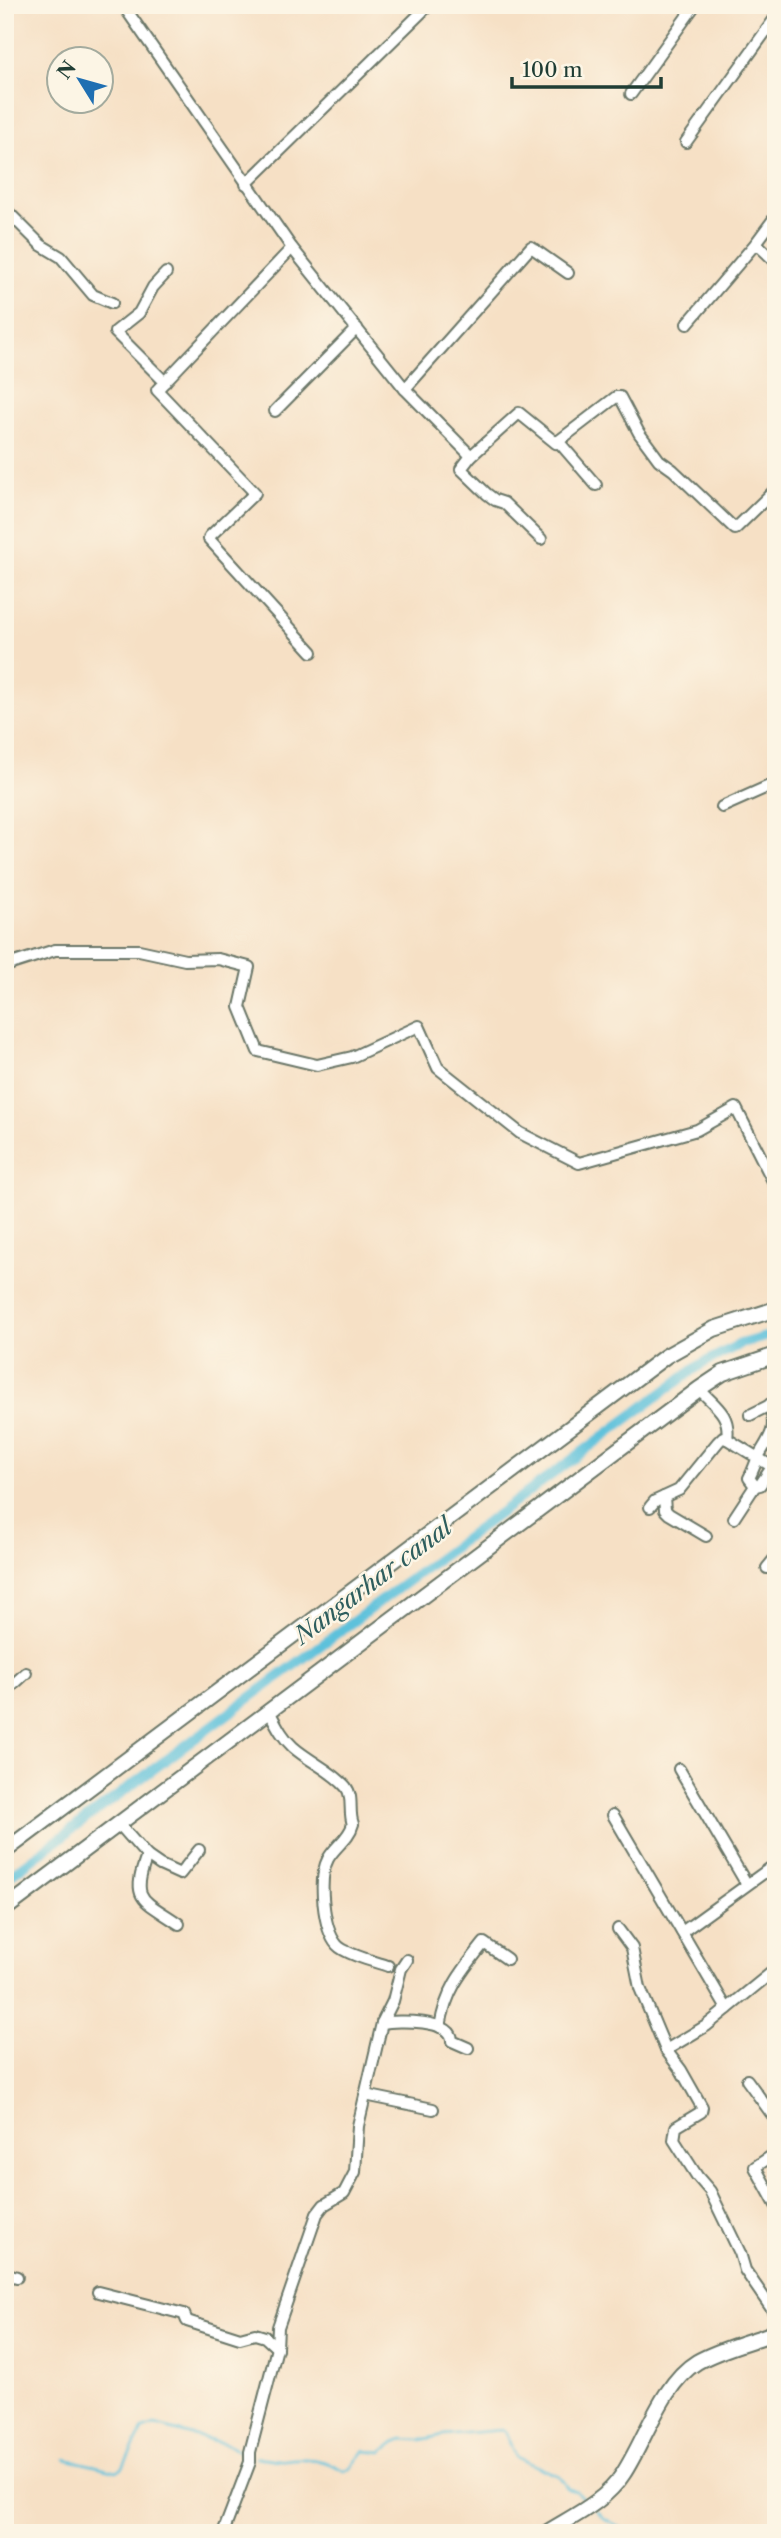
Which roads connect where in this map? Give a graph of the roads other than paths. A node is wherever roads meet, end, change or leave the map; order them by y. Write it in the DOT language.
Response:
graph roads {
  1 [pos="123,5"];
  2 [pos="429,5"];
  3 [pos="695,5"];
  4 [pos="776,17"];
  5 [pos="631,94"];
  6 [pos="686,142"];
  7 [pos="246,184"];
  8 [pos="5,209"];
  9 [pos="776,216"];
  10 [pos="756,243"];
  11 [pos="292,248"];
  12 [pos="776,262"];
  13 [pos="166,273"];
  14 [pos="568,274"];
  15 [pos="112,303"];
  16 [pos="687,324"];
  17 [pos="357,328"];
  18 [pos="165,382"];
  19 [pos="405,389"];
  20 [pos="275,411"];
  21 [pos="558,441"];
  22 [pos="471,456"];
  23 [pos="596,485"];
  24 [pos="776,489"];
  25 [pos="541,539"];
  26 [pos="312,652"];
  27 [pos="776,783"];
  28 [pos="722,807"];
  29 [pos="5,966"];
  30 [pos="776,1187"];
  31 [pos="776,1309"];
  32 [pos="776,1355"];
  33 [pos="699,1389"];
  34 [pos="773,1403"];
  35 [pos="750,1415"];
  36 [pos="727,1439"];
  37 [pos="757,1459"];
  38 [pos="774,1468"];
  39 [pos="755,1486"];
  40 [pos="664,1497"];
  41 [pos="650,1507"];
  42 [pos="734,1518"];
  43 [pos="706,1536"];
  44 [pos="776,1557"];
  45 [pos="767,1568"];
  46 [pos="26,1673"];
  47 [pos="5,1692"];
  48 [pos="269,1710"];
  49 [pos="679,1769"];
  50 [pos="613,1815"];
  51 [pos="119,1824"];
  52 [pos="199,1850"];
  53 [pos="5,1851"];
  54 [pos="147,1856"];
  55 [pos="776,1864"];
  56 [pos="746,1883"];
  57 [pos="5,1909"];
  58 [pos="178,1924"];
  59 [pos="618,1929"];
  60 [pos="682,1932"];
  61 [pos="507,1959"];
  62 [pos="407,1960"];
  63 [pos="388,1966"];
  64 [pos="776,1969"];
  65 [pos="727,2009"];
  66 [pos="382,2023"];
  67 [pos="440,2027"];
  68 [pos="468,2048"];
  69 [pos="666,2050"];
  70 [pos="747,2080"];
  71 [pos="365,2095"];
  72 [pos="433,2109"];
  73 [pos="776,2120"];
  74 [pos="776,2153"];
  75 [pos="776,2205"];
  76 [pos="98,2292"];
  77 [pos="776,2315"];
  78 [pos="776,2329"];
  79 [pos="277,2348"];
  80 [pos="223,2533"];
  81 [pos="546,2533"];
  1 -- 7 [label="street"];
  2 -- 7 [label="street"];
  3 -- 5 [label="street"];
  4 -- 6 [label="street"];
  7 -- 11 [label="street"];
  8 -- 15 [label="street"];
  9 -- 10 [label="street"];
  10 -- 12 [label="street"];
  10 -- 16 [label="street"];
  11 -- 17 [label="street"];
  11 -- 18 [label="street"];
  13 -- 18 [label="street"];
  14 -- 19 [label="street"];
  17 -- 19 [label="street"];
  17 -- 20 [label="street"];
  18 -- 26 [label="street"];
  19 -- 22 [label="street"];
  21 -- 22 [label="street"];
  21 -- 23 [label="street"];
  21 -- 24 [label="street"];
  22 -- 25 [label="street"];
  27 -- 28 [label="street"];
  29 -- 30 [label="street"];
  31 -- 53 [label="street"];
  32 -- 33 [label="street"];
  33 -- 36 [label="street"];
  33 -- 48 [label="street"];
  34 -- 35 [label="street"];
  34 -- 37 [label="street"];
  36 -- 37 [label="street"];
  36 -- 40 [label="street"];
  37 -- 38 [label="street"];
  37 -- 39 [label="street"];
  38 -- 39 [label="street"];
  39 -- 42 [label="street"];
  40 -- 41 [label="street"];
  40 -- 43 [label="street"];
  44 -- 45 [label="street"];
  46 -- 47 [label="street"];
  48 -- 51 [label="street"];
  48 -- 63 [label="street"];
  49 -- 56 [label="street"];
  50 -- 60 [label="street"];
  51 -- 54 [label="street"];
  51 -- 57 [label="street"];
  52 -- 54 [label="street"];
  54 -- 58 [label="street"];
  55 -- 56 [label="street"];
  56 -- 60 [label="street"];
  59 -- 69 [label="street"];
  60 -- 65 [label="street"];
  61 -- 67 [label="street"];
  62 -- 66 [label="street"];
  64 -- 65 [label="street"];
  65 -- 69 [label="street"];
  66 -- 67 [label="street"];
  66 -- 71 [label="street"];
  67 -- 68 [label="street"];
  69 -- 77 [label="street"];
  70 -- 73 [label="street"];
  71 -- 72 [label="street"];
  71 -- 79 [label="street"];
  74 -- 75 [label="street"];
  76 -- 79 [label="street"];
  78 -- 81 [label="street"];
  79 -- 80 [label="street"];
}
